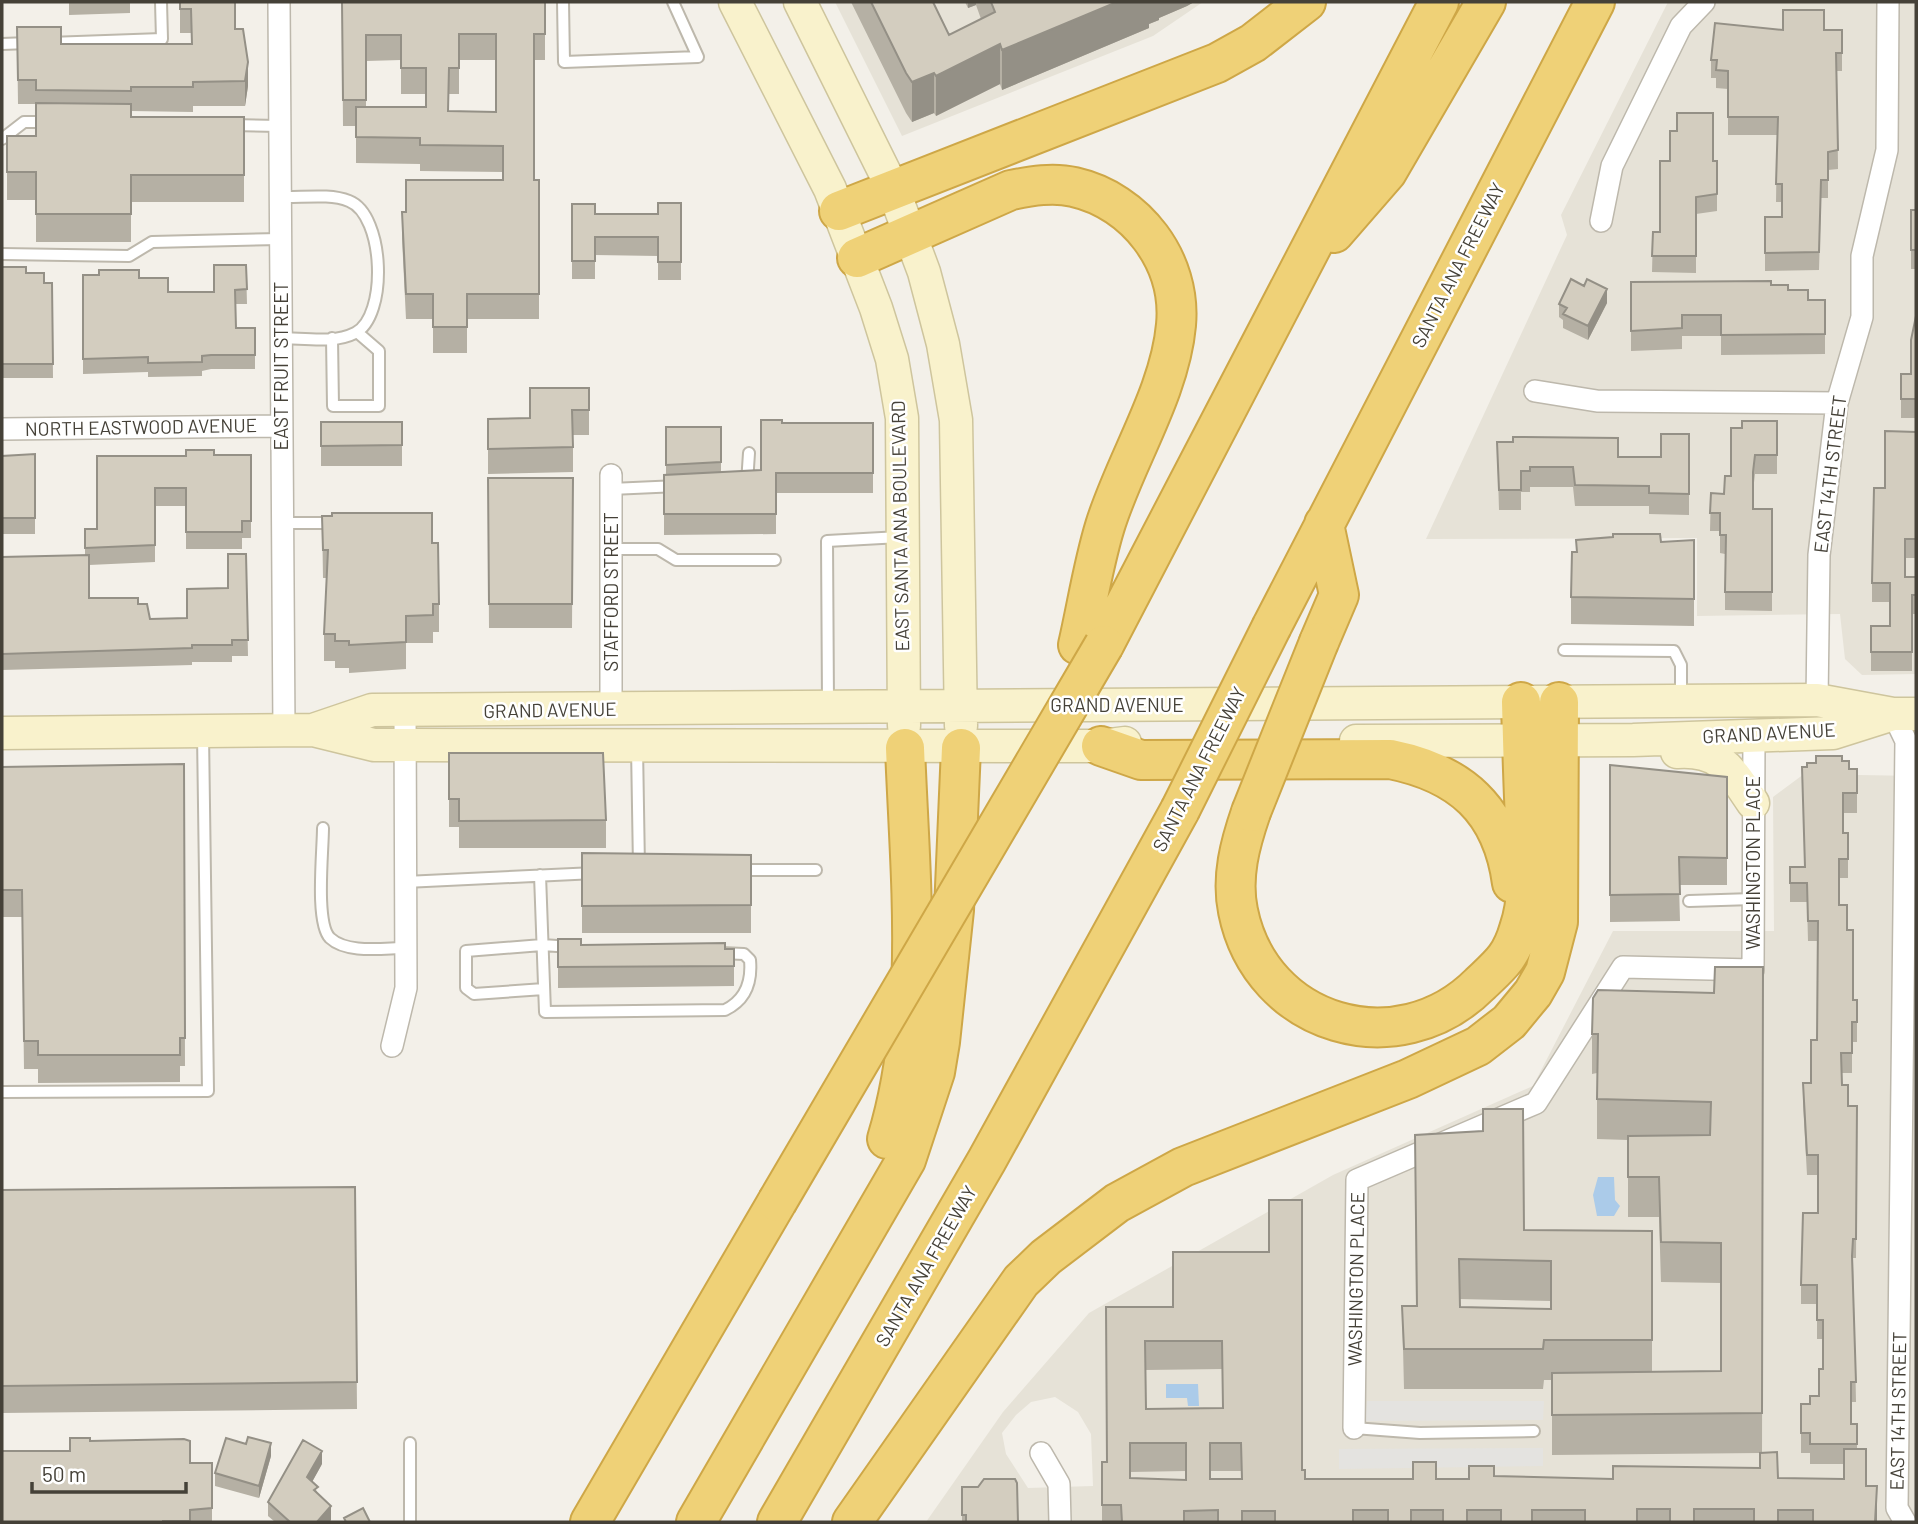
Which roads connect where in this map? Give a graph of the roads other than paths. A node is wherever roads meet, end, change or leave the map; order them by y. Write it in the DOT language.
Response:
graph roads {
  1 [pos="161,2"];
  2 [pos="279,2"];
  3 [pos="563,2"];
  4 [pos="673,2"];
  5 [pos="735,2"];
  6 [pos="800,2"];
  7 [pos="1306,2"];
  8 [pos="1439,2"];
  9 [pos="1486,2"];
  10 [pos="1595,2"];
  11 [pos="1704,2"];
  12 [pos="1888,2"];
  13 [pos="2,44"];
  14 [pos="65,122"];
  15 [pos="214,125"];
  16 [pos="279,126"];
  17 [pos="2,139"];
  18 [pos="893,190"];
  19 [pos="280,197"];
  20 [pos="839,211"];
  21 [pos="1601,221"];
  22 [pos="910,235"];
  23 [pos="280,239"];
  24 [pos="2,254"];
  25 [pos="857,258"];
  26 [pos="1293,279"];
  27 [pos="358,332"];
  28 [pos="280,338"];
  29 [pos="332,338"];
  30 [pos="1535,391"];
  31 [pos="1837,403"];
  32 [pos="281,426"];
  33 [pos="2,429"];
  34 [pos="749,453"];
  35 [pos="611,482"];
  36 [pos="735,483"];
  37 [pos="693,485"];
  38 [pos="282,523"];
  39 [pos="349,523"];
  40 [pos="1324,524"];
  41 [pos="903,537"];
  42 [pos="611,550"];
  43 [pos="775,560"];
  44 [pos="1091,645"];
  45 [pos="1564,650"];
  46 [pos="1817,700"];
  47 [pos="1681,701"];
  48 [pos="1521,702"];
  49 [pos="1559,702"];
  50 [pos="961,706"];
  51 [pos="828,707"];
  52 [pos="904,707"];
  53 [pos="611,709"];
  54 [pos="405,710"];
  55 [pos="1905,714"];
  56 [pos="298,730"];
  57 [pos="202,731"];
  58 [pos="2,733"];
  59 [pos="1754,736"];
  60 [pos="1633,740"];
  61 [pos="1540,741"];
  62 [pos="405,745"];
  63 [pos="637,747"];
  64 [pos="1101,747"];
  65 [pos="905,748"];
  66 [pos="961,748"];
  67 [pos="1753,803"];
  68 [pos="323,828"];
  69 [pos="639,870"];
  70 [pos="653,870"];
  71 [pos="721,870"];
  72 [pos="816,870"];
  73 [pos="627,871"];
  74 [pos="602,872"];
  75 [pos="540,875"];
  76 [pos="405,882"];
  77 [pos="1753,899"];
  78 [pos="1689,901"];
  79 [pos="542,945"];
  80 [pos="582,947"];
  81 [pos="405,948"];
  82 [pos="704,952"];
  83 [pos="1486,978"];
  84 [pos="544,989"];
  85 [pos="392,1046"];
  86 [pos="2,1093"];
  87 [pos="1354,1427"];
  88 [pos="1534,1431"];
  89 [pos="410,1443"];
  90 [pos="1041,1453"];
  91 [pos="1901,1515"];
  92 [pos="410,1522"];
  93 [pos="590,1522"];
  94 [pos="673,1522"];
  95 [pos="696,1522"];
  96 [pos="777,1522"];
  97 [pos="852,1522"];
  98 [pos="1060,1522"];
  1 -- 13 [label="lane"];
  2 -- 16 [label="street, EAST FRUIT STREET"];
  3 -- 4 [label="lane"];
  5 -- 20 [label="main road, EAST SANTA ANA BOULEVARD"];
  6 -- 18 [label="main road"];
  7 -- 18 [label="highway"];
  8 -- 26 [label="highway"];
  9 -- 26 [label="highway"];
  10 -- 40 [label="highway, SANTA ANA FREEWAY"];
  11 -- 21 [label="street"];
  12 -- 31 [label="street, EAST 14TH STREET"];
  14 -- 17 [label="lane"];
  15 -- 16 [label="lane"];
  16 -- 19 [label="street, EAST FRUIT STREET"];
  18 -- 20 [label="highway"];
  18 -- 22 [label="main road"];
  19 -- 23 [label="street, EAST FRUIT STREET"];
  19 -- 27 [label="lane"];
  20 -- 25 [label="main road, EAST SANTA ANA BOULEVARD"];
  22 -- 25 [label="highway"];
  22 -- 44 [label="highway"];
  22 -- 50 [label="main road"];
  23 -- 24 [label="lane"];
  23 -- 28 [label="street, EAST FRUIT STREET"];
  25 -- 41 [label="main road, EAST SANTA ANA BOULEVARD"];
  26 -- 44 [label="highway"];
  27 -- 29 [label="lane"];
  27 -- 29 [label="lane"];
  28 -- 29 [label="lane"];
  28 -- 32 [label="street, EAST FRUIT STREET"];
  30 -- 31 [label="street"];
  31 -- 46 [label="street, EAST 14TH STREET"];
  32 -- 33 [label="street, NORTH EASTWOOD AVENUE"];
  32 -- 38 [label="street, EAST FRUIT STREET"];
  34 -- 36 [label="lane"];
  35 -- 37 [label="lane"];
  35 -- 42 [label="street, STAFFORD STREET"];
  38 -- 39 [label="lane"];
  38 -- 56 [label="street, EAST FRUIT STREET"];
  40 -- 83 [label="highway, bridge"];
  40 -- 96 [label="highway, SANTA ANA FREEWAY, bridge"];
  41 -- 51 [label="lane"];
  41 -- 52 [label="main road, EAST SANTA ANA BOULEVARD"];
  42 -- 43 [label="lane"];
  42 -- 53 [label="street, STAFFORD STREET"];
  44 -- 93 [label="highway, bridge"];
  45 -- 47 [label="lane"];
  46 -- 47 [label="main road, GRAND AVENUE"];
  46 -- 55 [label="main road, GRAND AVENUE"];
  47 -- 49 [label="main road, GRAND AVENUE"];
  48 -- 49 [label="main road, GRAND AVENUE"];
  48 -- 50 [label="main road, GRAND AVENUE"];
  48 -- 61 [label="highway"];
  49 -- 61 [label="highway"];
  50 -- 52 [label="main road, GRAND AVENUE"];
  50 -- 66 [label="main road"];
  51 -- 52 [label="main road, GRAND AVENUE"];
  51 -- 53 [label="main road, GRAND AVENUE"];
  52 -- 65 [label="main road, EAST SANTA ANA BOULEVARD"];
  53 -- 54 [label="main road, GRAND AVENUE"];
  54 -- 56 [label="main road, GRAND AVENUE"];
  54 -- 62 [label="street"];
  55 -- 59 [label="main road, GRAND AVENUE"];
  55 -- 91 [label="street, EAST 14TH STREET"];
  56 -- 57 [label="main road, GRAND AVENUE"];
  56 -- 62 [label="main road, GRAND AVENUE"];
  57 -- 58 [label="main road, GRAND AVENUE"];
  57 -- 86 [label="lane"];
  59 -- 60 [label="main road, GRAND AVENUE"];
  59 -- 67 [label="street, WASHINGTON PLACE"];
  60 -- 61 [label="main road, GRAND AVENUE"];
  60 -- 67 [label="main road"];
  61 -- 64 [label="main road, GRAND AVENUE"];
  61 -- 83 [label="highway"];
  61 -- 97 [label="highway"];
  62 -- 63 [label="main road, GRAND AVENUE"];
  62 -- 76 [label="street"];
  63 -- 65 [label="main road, GRAND AVENUE"];
  63 -- 69 [label="lane"];
  64 -- 66 [label="main road, GRAND AVENUE"];
  64 -- 83 [label="highway"];
  65 -- 66 [label="main road, GRAND AVENUE"];
  65 -- 94 [label="highway"];
  66 -- 95 [label="highway"];
  67 -- 77 [label="street, WASHINGTON PLACE"];
  68 -- 81 [label="lane"];
  69 -- 70 [label="lane"];
  69 -- 73 [label="lane"];
  71 -- 72 [label="lane"];
  74 -- 75 [label="lane"];
  75 -- 76 [label="lane"];
  75 -- 79 [label="lane"];
  76 -- 81 [label="street"];
  77 -- 78 [label="lane"];
  77 -- 87 [label="street, WASHINGTON PLACE"];
  79 -- 80 [label="lane"];
  79 -- 84 [label="lane"];
  79 -- 84 [label="lane"];
  81 -- 85 [label="street"];
  82 -- 84 [label="lane"];
  87 -- 88 [label="lane"];
  89 -- 92 [label="lane"];
  90 -- 98 [label="street"];
}
